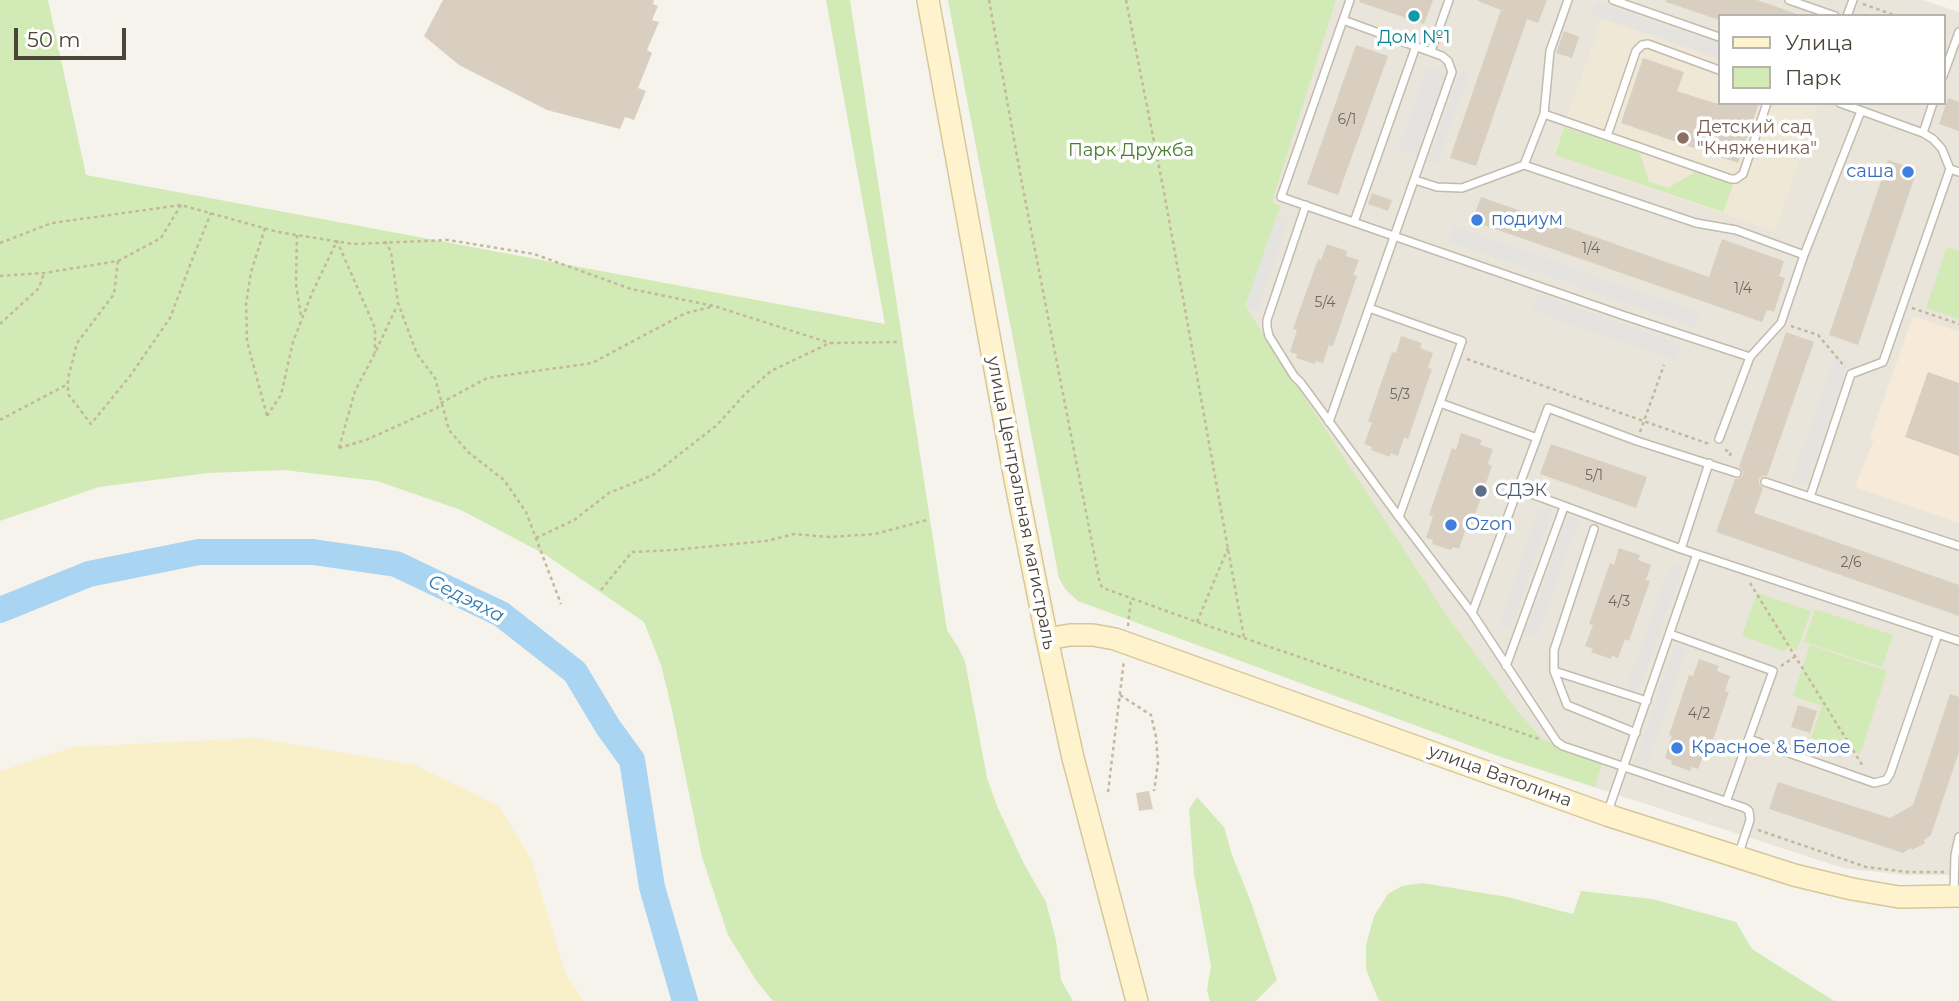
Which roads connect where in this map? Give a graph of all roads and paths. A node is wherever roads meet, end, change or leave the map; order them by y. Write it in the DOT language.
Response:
graph roads {
  1 [pos="928,0"];
  2 [pos="989,0"];
  3 [pos="1126,0"];
  4 [pos="1350,0"];
  5 [pos="1449,0"];
  6 [pos="1568,0"];
  7 [pos="1613,0"];
  8 [pos="1789,0"];
  9 [pos="1853,0"];
  10 [pos="1829,14"];
  11 [pos="1892,14"];
  12 [pos="1343,20"];
  13 [pos="1959,32"];
  14 [pos="1717,36"];
  15 [pos="1416,46"];
  16 [pos="1431,51"];
  17 [pos="1956,52"];
  18 [pos="1717,68"];
  19 [pos="1945,72"];
  20 [pos="1766,105"];
  21 [pos="1845,105"];
  22 [pos="1932,105"];
  23 [pos="1861,111"];
  24 [pos="1544,114"];
  25 [pos="1923,133"];
  26 [pos="1607,136"];
  27 [pos="1524,165"];
  28 [pos="1950,169"];
  29 [pos="1959,172"];
  30 [pos="1415,180"];
  31 [pos="181,205"];
  32 [pos="1306,205"];
  33 [pos="211,213"];
  34 [pos="1354,222"];
  35 [pos="265,228"];
  36 [pos="297,235"];
  37 [pos="1395,235"];
  38 [pos="337,241"];
  39 [pos="385,241"];
  40 [pos="0,243"];
  41 [pos="1804,255"];
  42 [pos="118,261"];
  43 [pos="44,273"];
  44 [pos="0,276"];
  45 [pos="398,303"];
  46 [pos="1903,305"];
  47 [pos="715,306"];
  48 [pos="1369,308"];
  49 [pos="302,318"];
  50 [pos="1781,323"];
  51 [pos="0,324"];
  52 [pos="1959,324"];
  53 [pos="898,342"];
  54 [pos="831,343"];
  55 [pos="375,353"];
  56 [pos="1457,356"];
  57 [pos="1750,356"];
  58 [pos="1664,365"];
  59 [pos="1851,374"];
  60 [pos="68,384"];
  61 [pos="441,403"];
  62 [pos="1440,403"];
  63 [pos="0,420"];
  64 [pos="1644,421"];
  65 [pos="1329,422"];
  66 [pos="1537,438"];
  67 [pos="1720,439"];
  68 [pos="1637,441"];
  69 [pos="1707,443"];
  70 [pos="1726,450"];
  71 [pos="1731,452"];
  72 [pos="1709,463"];
  73 [pos="1737,473"];
  74 [pos="1765,482"];
  75 [pos="1518,489"];
  76 [pos="1811,497"];
  77 [pos="1564,507"];
  78 [pos="1399,517"];
  79 [pos="927,520"];
  80 [pos="1594,529"];
  81 [pos="536,538"];
  82 [pos="1959,546"];
  83 [pos="1229,548"];
  84 [pos="1681,549"];
  85 [pos="1698,554"];
  86 [pos="1741,569"];
  87 [pos="601,590"];
  88 [pos="1131,598"];
  89 [pos="561,604"];
  90 [pos="1472,613"];
  91 [pos="1197,622"];
  92 [pos="1670,634"];
  93 [pos="1938,634"];
  94 [pos="1244,638"];
  95 [pos="1047,639"];
  96 [pos="1959,641"];
  97 [pos="1126,642"];
  98 [pos="1796,656"];
  99 [pos="1506,666"];
  100 [pos="1554,671"];
  101 [pos="1773,671"];
  102 [pos="1119,695"];
  103 [pos="1647,701"];
  104 [pos="1636,733"];
  105 [pos="1541,739"];
  106 [pos="1749,739"];
  107 [pos="1624,766"];
  108 [pos="1874,783"];
  109 [pos="1154,791"];
  110 [pos="1108,792"];
  111 [pos="1726,802"];
  112 [pos="1607,815"];
  113 [pos="1959,837"];
  114 [pos="1737,857"];
  115 [pos="1957,897"];
  116 [pos="1137,1001"];
  1 -- 95 [label="main road, улица Центральная магистраль"];
  2 -- 88 [label="path"];
  3 -- 83 [label="path"];
  4 -- 12 [label="lane"];
  5 -- 16 [label="lane"];
  6 -- 24 [label="lane"];
  7 -- 14 [label="lane"];
  8 -- 10 [label="lane"];
  9 -- 11 [label="path"];
  12 -- 15 [label="lane"];
  12 -- 32 [label="lane"];
  13 -- 17 [label="lane"];
  15 -- 16 [label="lane"];
  15 -- 34 [label="lane"];
  16 -- 30 [label="lane"];
  17 -- 19 [label="lane"];
  18 -- 26 [label="lane"];
  20 -- 26 [label="lane"];
  21 -- 23 [label="lane"];
  22 -- 25 [label="lane"];
  23 -- 25 [label="lane"];
  23 -- 41 [label="lane"];
  24 -- 26 [label="lane"];
  24 -- 27 [label="lane"];
  25 -- 28 [label="lane"];
  27 -- 30 [label="lane"];
  27 -- 41 [label="lane"];
  28 -- 29 [label="lane"];
  28 -- 46 [label="lane"];
  30 -- 37 [label="lane"];
  31 -- 33 [label="path"];
  31 -- 40 [label="path"];
  31 -- 42 [label="path"];
  32 -- 34 [label="lane"];
  32 -- 65 [label="lane"];
  33 -- 35 [label="path"];
  33 -- 60 [label="path"];
  34 -- 37 [label="lane"];
  35 -- 36 [label="path"];
  35 -- 49 [label="path"];
  36 -- 38 [label="path"];
  36 -- 49 [label="path"];
  37 -- 48 [label="lane"];
  37 -- 57 [label="lane"];
  38 -- 39 [label="path"];
  38 -- 49 [label="path"];
  38 -- 55 [label="path"];
  39 -- 45 [label="path"];
  39 -- 47 [label="path"];
  41 -- 50 [label="lane"];
  42 -- 43 [label="path"];
  42 -- 60 [label="path"];
  43 -- 44 [label="path"];
  43 -- 51 [label="path"];
  45 -- 55 [label="path"];
  45 -- 61 [label="path"];
  46 -- 52 [label="path"];
  46 -- 59 [label="lane"];
  47 -- 54 [label="path"];
  47 -- 61 [label="path"];
  48 -- 56 [label="lane"];
  48 -- 65 [label="lane"];
  50 -- 57 [label="lane"];
  50 -- 59 [label="path"];
  53 -- 54 [label="path"];
  54 -- 81 [label="path"];
  55 -- 61 [label="path"];
  56 -- 62 [label="lane"];
  56 -- 64 [label="path"];
  57 -- 67 [label="lane"];
  58 -- 64 [label="path"];
  59 -- 76 [label="lane"];
  60 -- 63 [label="path"];
  61 -- 81 [label="path"];
  62 -- 66 [label="lane"];
  62 -- 78 [label="lane"];
  64 -- 68 [label="path"];
  64 -- 69 [label="path"];
  65 -- 78 [label="lane"];
  66 -- 68 [label="lane"];
  66 -- 75 [label="lane"];
  68 -- 72 [label="lane"];
  70 -- 71 [label="path"];
  72 -- 73 [label="lane"];
  72 -- 84 [label="lane"];
  74 -- 76 [label="lane"];
  75 -- 77 [label="lane"];
  75 -- 90 [label="lane"];
  76 -- 82 [label="lane"];
  77 -- 84 [label="lane"];
  77 -- 99 [label="lane"];
  78 -- 90 [label="lane"];
  79 -- 87 [label="path"];
  80 -- 100 [label="lane"];
  81 -- 89 [label="path"];
  83 -- 91 [label="path"];
  83 -- 94 [label="path"];
  84 -- 85 [label="lane"];
  85 -- 86 [label="lane"];
  85 -- 92 [label="lane"];
  86 -- 93 [label="lane"];
  86 -- 98 [label="path"];
  88 -- 91 [label="path"];
  88 -- 97 [label="path"];
  90 -- 99 [label="lane"];
  91 -- 94 [label="path"];
  92 -- 101 [label="lane"];
  92 -- 103 [label="lane"];
  93 -- 96 [label="lane"];
  93 -- 108 [label="lane"];
  94 -- 105 [label="path"];
  95 -- 97 [label="main road, улица Ватолина"];
  95 -- 116 [label="main road, улица Центральная магистраль"];
  97 -- 102 [label="path"];
  97 -- 112 [label="main road, улица Ватолина"];
  98 -- 101 [label="path"];
  98 -- 108 [label="path"];
  99 -- 107 [label="lane"];
  100 -- 103 [label="lane"];
  100 -- 104 [label="lane"];
  101 -- 106 [label="lane"];
  102 -- 109 [label="path"];
  102 -- 110 [label="path"];
  103 -- 104 [label="lane"];
  104 -- 107 [label="lane"];
  106 -- 108 [label="lane"];
  106 -- 111 [label="lane"];
  107 -- 111 [label="lane"];
  107 -- 112 [label="lane"];
  111 -- 114 [label="lane"];
  112 -- 114 [label="main road, улица Ватолина"];
  113 -- 115 [label="lane"];
  114 -- 115 [label="main road, улица Ватолина"];
}
